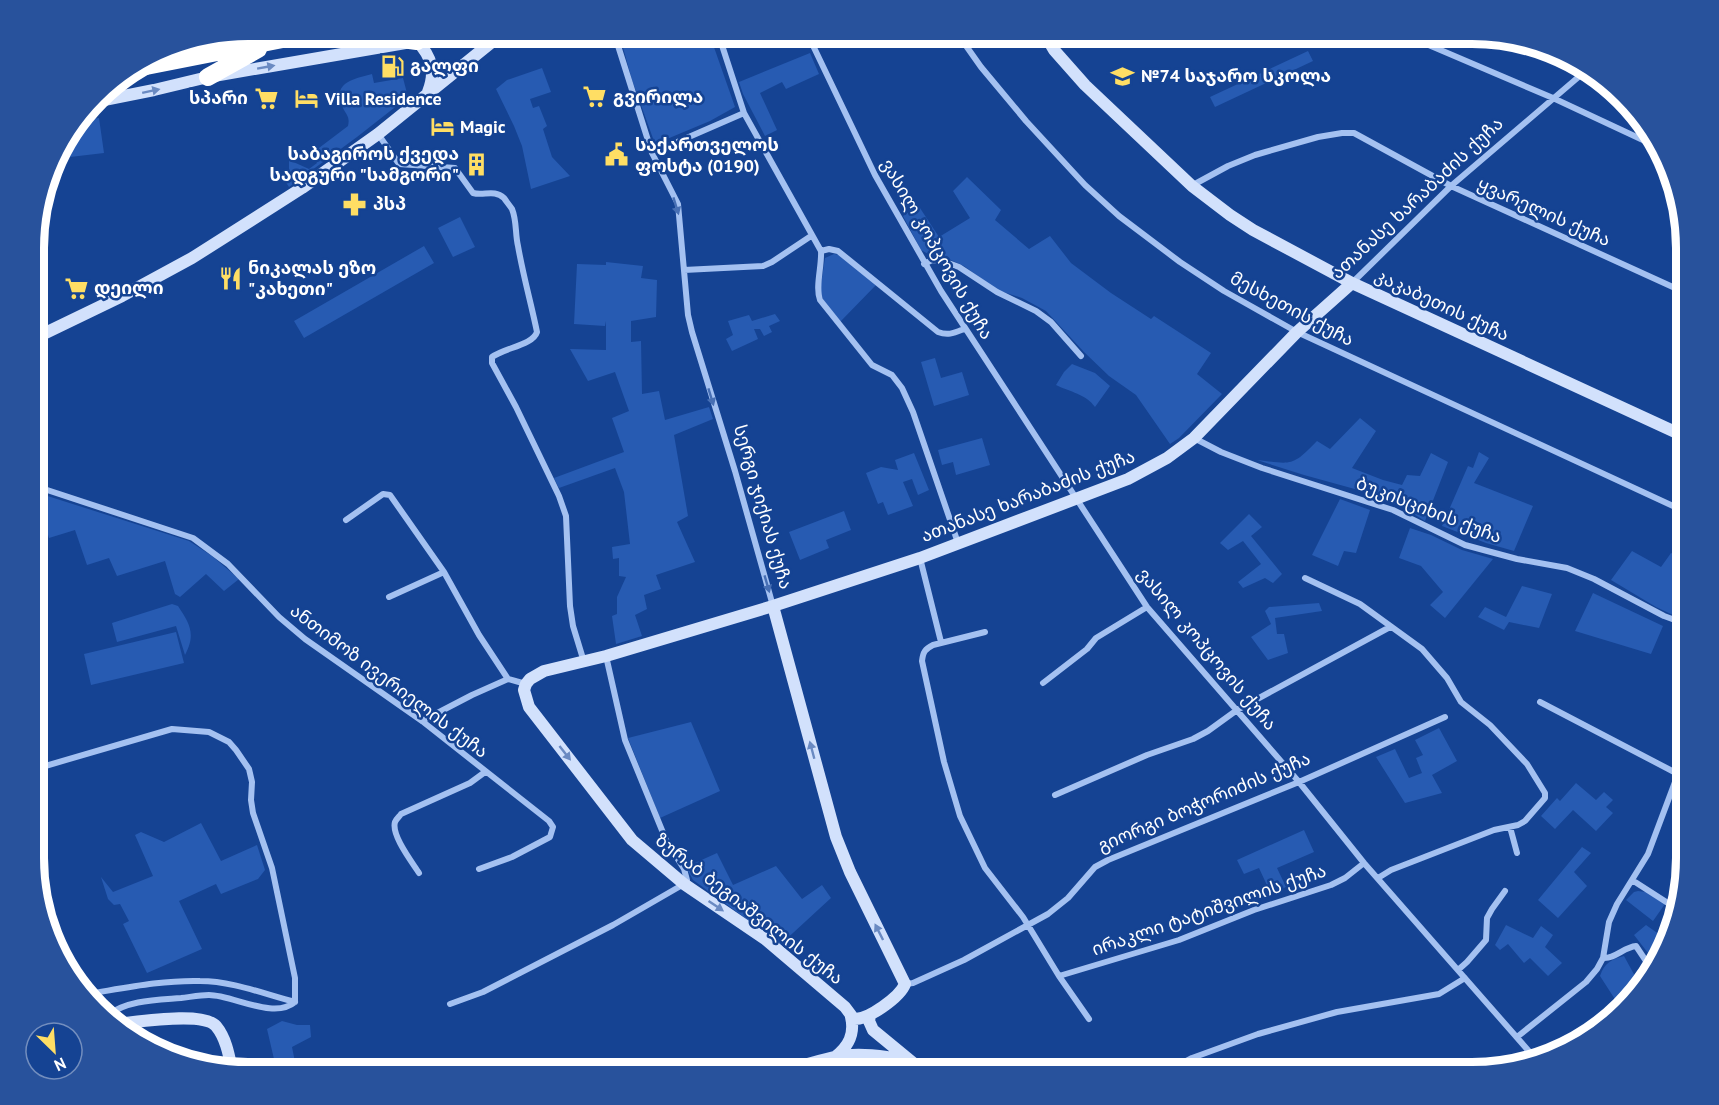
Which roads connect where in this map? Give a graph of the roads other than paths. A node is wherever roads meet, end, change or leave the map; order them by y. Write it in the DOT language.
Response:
graph roads {
  1 [pos="257,44"];
  2 [pos="267,44"];
  3 [pos="400,44"];
  4 [pos="420,44"];
  5 [pos="489,44"];
  6 [pos="617,44"];
  7 [pos="722,44"];
  8 [pos="812,44"];
  9 [pos="965,44"];
  10 [pos="1050,44"];
  11 [pos="1427,44"];
  12 [pos="161,63"];
  13 [pos="1580,75"];
  14 [pos="208,77"];
  15 [pos="428,92"];
  16 [pos="1553,98"];
  17 [pos="108,99"];
  18 [pos="744,113"];
  19 [pos="378,134"];
  20 [pos="1645,141"];
  21 [pos="652,153"];
  22 [pos="1192,186"];
  23 [pos="1451,186"];
  24 [pos="811,236"];
  25 [pos="821,251"];
  26 [pos="924,264"];
  27 [pos="684,270"];
  28 [pos="1352,283"];
  29 [pos="1675,288"];
  30 [pos="964,329"];
  31 [pos="1297,333"];
  32 [pos="44,334"];
  33 [pos="1081,356"];
  34 [pos="1675,431"];
  35 [pos="1194,438"];
  36 [pos="44,489"];
  37 [pos="1076,499"];
  38 [pos="1675,507"];
  39 [pos="346,520"];
  40 [pos="958,544"];
  41 [pos="920,558"];
  42 [pos="444,572"];
  43 [pos="1305,578"];
  44 [pos="389,597"];
  45 [pos="773,606"];
  46 [pos="1147,607"];
  47 [pos="1675,620"];
  48 [pos="1390,627"];
  49 [pos="985,632"];
  50 [pos="941,642"];
  51 [pos="606,656"];
  52 [pos="584,663"];
  53 [pos="508,680"];
  54 [pos="1043,683"];
  55 [pos="526,684"];
  56 [pos="1540,702"];
  57 [pos="1237,710"];
  58 [pos="1445,717"];
  59 [pos="422,721"];
  60 [pos="44,765"];
  61 [pos="485,772"];
  62 [pos="1675,772"];
  63 [pos="1299,782"];
  64 [pos="1675,782"];
  65 [pos="1056,795"];
  66 [pos="1510,827"];
  67 [pos="1517,852"];
  68 [pos="1364,863"];
  69 [pos="479,869"];
  70 [pos="419,873"];
  71 [pos="1378,878"];
  72 [pos="1632,880"];
  73 [pos="684,884"];
  74 [pos="1505,891"];
  75 [pos="1670,905"];
  76 [pos="1027,925"];
  77 [pos="1603,958"];
  78 [pos="1647,962"];
  79 [pos="1458,970"];
  80 [pos="1059,976"];
  81 [pos="1465,978"];
  82 [pos="905,984"];
  83 [pos="95,992"];
  84 [pos="295,1002"];
  85 [pos="450,1004"];
  86 [pos="113,1011"];
  87 [pos="870,1014"];
  88 [pos="851,1017"];
  89 [pos="1089,1019"];
  90 [pos="129,1023"];
  91 [pos="874,1031"];
  92 [pos="853,1035"];
  93 [pos="1517,1037"];
  94 [pos="1530,1053"];
  95 [pos="865,1054"];
  96 [pos="835,1057"];
  97 [pos="230,1061"];
  98 [pos="909,1061"];
  99 [pos="1186,1061"];
  100 [pos="818,1062"];
  1 -- 12 [label="highway"];
  2 -- 14 [label="highway"];
  14 -- 3 [label="street, one-way"];
  4 -- 15 [label="street"];
  5 -- 15 [label="street"];
  6 -- 21 [label="street, სერგი ჯიქიას ქუჩა"];
  7 -- 18 [label="street"];
  8 -- 26 [label="street, ვასილ კოპცოვის ქუჩა"];
  9 -- 31 [label="street, მესხეთის ქუჩა"];
  10 -- 22 [label="street, კაკაბეთის ქუჩა"];
  11 -- 16 [label="street"];
  13 -- 16 [label="street, ათანასე ხარაბაძის ქუჩა"];
  17 -- 14 [label="street, one-way"];
  15 -- 19 [label="street"];
  16 -- 20 [label="street"];
  16 -- 23 [label="street, ათანასე ხარაბაძის ქუჩა"];
  18 -- 21 [label="street"];
  18 -- 24 [label="street"];
  19 -- 32 [label="street"];
  19 -- 52 [label="street"];
  21 -- 27 [label="street, სერგი ჯიქიას ქუჩა, one-way"];
  22 -- 23 [label="street, ყვარელის ქუჩა"];
  22 -- 28 [label="street, კაკაბეთის ქუჩა"];
  23 -- 28 [label="street, ათანასე ხარაბაძის ქუჩა"];
  23 -- 29 [label="street, ყვარელის ქუჩა"];
  24 -- 25 [label="street"];
  24 -- 27 [label="street"];
  25 -- 30 [label="street"];
  25 -- 40 [label="street"];
  26 -- 30 [label="street, ვასილ კოპცოვის ქუჩა"];
  26 -- 33 [label="street"];
  27 -- 45 [label="street, სერგი ჯიქიას ქუჩა, one-way"];
  28 -- 31 [label="street, ათანასე ხარაბაძის ქუჩა"];
  28 -- 34 [label="street, კაკაბეთის ქუჩა"];
  30 -- 37 [label="street, ვასილ კოპცოვის ქუჩა"];
  31 -- 35 [label="street, ათანასე ხარაბაძის ქუჩა"];
  31 -- 38 [label="street, მესხეთის ქუჩა"];
  35 -- 37 [label="street, ათანასე ხარაბაძის ქუჩა"];
  35 -- 47 [label="street, ბუკისციხის ქუჩა"];
  36 -- 59 [label="street, ანთიმოზ ივერიელის ქუჩა"];
  37 -- 40 [label="street, ათანასე ხარაბაძის ქუჩა"];
  37 -- 46 [label="street, ვასილ კოპცოვის ქუჩა"];
  39 -- 42 [label="street"];
  40 -- 41 [label="street, ათანასე ხარაბაძის ქუჩა"];
  41 -- 45 [label="street, ათანასე ხარაბაძის ქუჩა"];
  41 -- 50 [label="street"];
  42 -- 44 [label="street"];
  42 -- 53 [label="street"];
  43 -- 48 [label="street"];
  45 -- 51 [label="street, ათანასე ხარაბაძის ქუჩა"];
  82 -- 45 [label="street, სერგი ჯიქიას ქუჩა, one-way"];
  46 -- 54 [label="street"];
  46 -- 57 [label="street, ვასილ კოპცოვის ქუჩა"];
  48 -- 57 [label="street"];
  48 -- 66 [label="street"];
  49 -- 50 [label="street"];
  50 -- 76 [label="street"];
  51 -- 52 [label="street, ათანასე ხარაბაძის ქუჩა"];
  51 -- 73 [label="street"];
  52 -- 55 [label="street, ათანასე ხარაბაძის ქუჩა"];
  53 -- 55 [label="street"];
  53 -- 59 [label="street"];
  55 -- 73 [label="street, ზურაბ ბეგიაშვილის ქუჩა, one-way"];
  56 -- 62 [label="street"];
  57 -- 63 [label="street, ვასილ კოპცოვის ქუჩა"];
  57 -- 65 [label="street"];
  58 -- 63 [label="street, გიორგი ბოჭორიძის ქუჩა"];
  59 -- 61 [label="street, ანთიმოზ ივერიელის ქუჩა"];
  60 -- 84 [label="street"];
  61 -- 69 [label="street, ანთიმოზ ივერიელის ქუჩა"];
  61 -- 70 [label="street"];
  63 -- 68 [label="street, ვასილ კოპცოვის ქუჩა"];
  63 -- 76 [label="street, გიორგი ბოჭორიძის ქუჩა"];
  64 -- 72 [label="street"];
  66 -- 67 [label="street"];
  66 -- 71 [label="street"];
  68 -- 71 [label="street, ვასილ კოპცოვის ქუჩა"];
  68 -- 80 [label="street, ირაკლი ტატიშვილის ქუჩა"];
  71 -- 79 [label="street, ვასილ კოპცოვის ქუჩა"];
  72 -- 75 [label="street"];
  72 -- 77 [label="street"];
  73 -- 85 [label="street"];
  73 -- 88 [label="street, ზურაბ ბეგიაშვილის ქუჩა, one-way"];
  74 -- 79 [label="street"];
  76 -- 80 [label="street"];
  76 -- 82 [label="street, გიორგი ბოჭორიძის ქუჩა"];
  77 -- 78 [label="street"];
  77 -- 93 [label="street"];
  79 -- 81 [label="street, ვასილ კოპცოვის ქუჩა"];
  80 -- 89 [label="street"];
  81 -- 93 [label="street, ვასილ კოპცოვის ქუჩა"];
  81 -- 99 [label="street"];
  82 -- 87 [label="street, გიორგი ბოჭორიძის ქუჩა"];
  83 -- 84 [label="street"];
  84 -- 86 [label="street"];
  87 -- 88 [label="street"];
  87 -- 91 [label="street"];
  87 -- 92 [label="street"];
  88 -- 92 [label="street"];
  90 -- 97 [label="street"];
  91 -- 92 [label="street"];
  91 -- 95 [label="street"];
  91 -- 98 [label="street"];
  92 -- 95 [label="street"];
  92 -- 96 [label="street"];
  93 -- 94 [label="street, ვასილ კოპცოვის ქუჩა"];
  95 -- 96 [label="street"];
  95 -- 98 [label="street"];
  96 -- 100 [label="street"];
}
